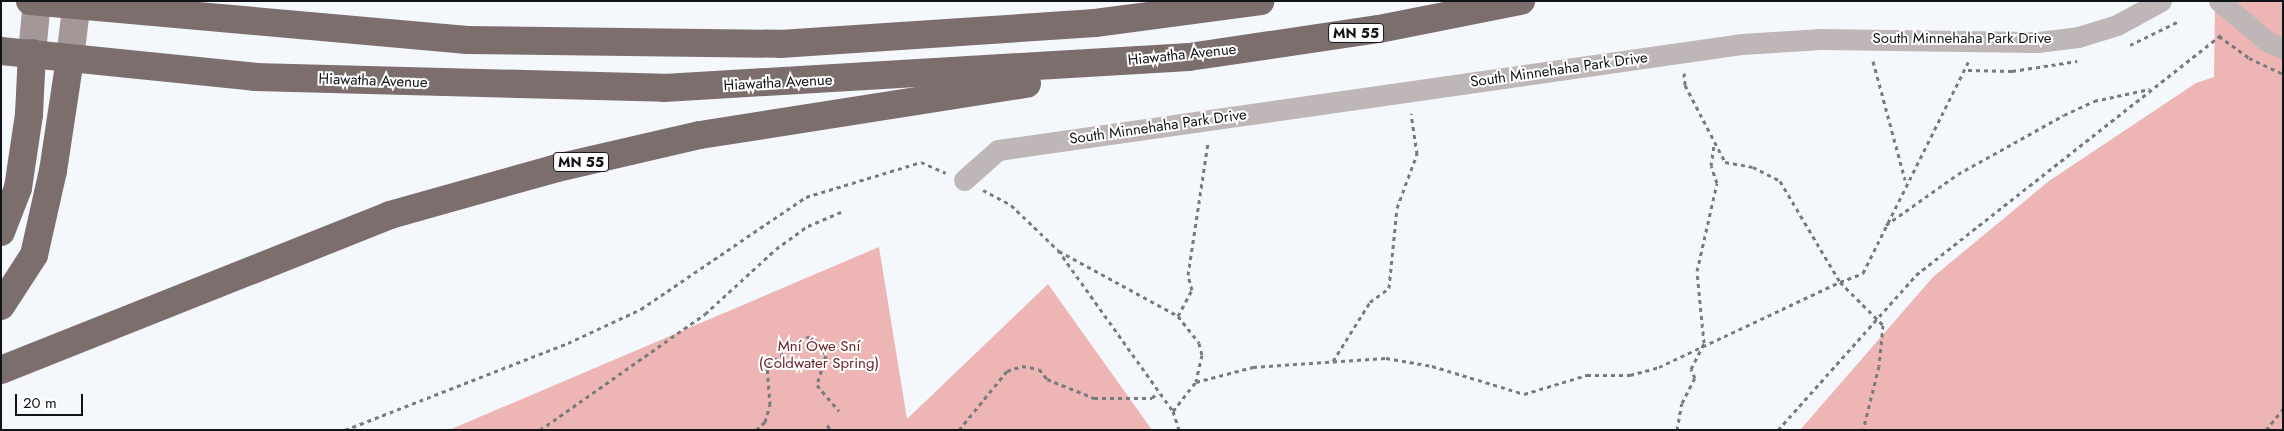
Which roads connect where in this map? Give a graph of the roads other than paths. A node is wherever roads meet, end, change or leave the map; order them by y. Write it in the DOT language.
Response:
graph roads {
  1 [pos="30,1"];
  2 [pos="1261,1"];
  3 [pos="1521,1"];
  4 [pos="2161,1"];
  5 [pos="2219,1"];
  6 [pos="37,2"];
  7 [pos="76,4"];
  8 [pos="2283,48"];
  9 [pos="1,51"];
  10 [pos="32,54"];
  11 [pos="1189,57"];
  12 [pos="70,58"];
  13 [pos="964,180"];
  14 [pos="1,232"];
  15 [pos="1,306"];
  16 [pos="1,370"];
  1 -- 6 [label="highway"];
  2 -- 7 [label="highway"];
  3 -- 11 [label="highway, Hiawatha Avenue / MN 55"];
  4 -- 13 [label="street, South Minnehaha Park Drive"];
  5 -- 8 [label="street"];
  6 -- 7 [label="highway"];
  6 -- 10 [label="street"];
  7 -- 12 [label="street"];
  9 -- 10 [label="highway, Hiawatha Avenue"];
  10 -- 12 [label="highway, Hiawatha Avenue"];
  10 -- 14 [label="highway"];
  11 -- 12 [label="highway, Hiawatha Avenue"];
  11 -- 16 [label="highway, MN 55"];
  12 -- 15 [label="highway"];
}
